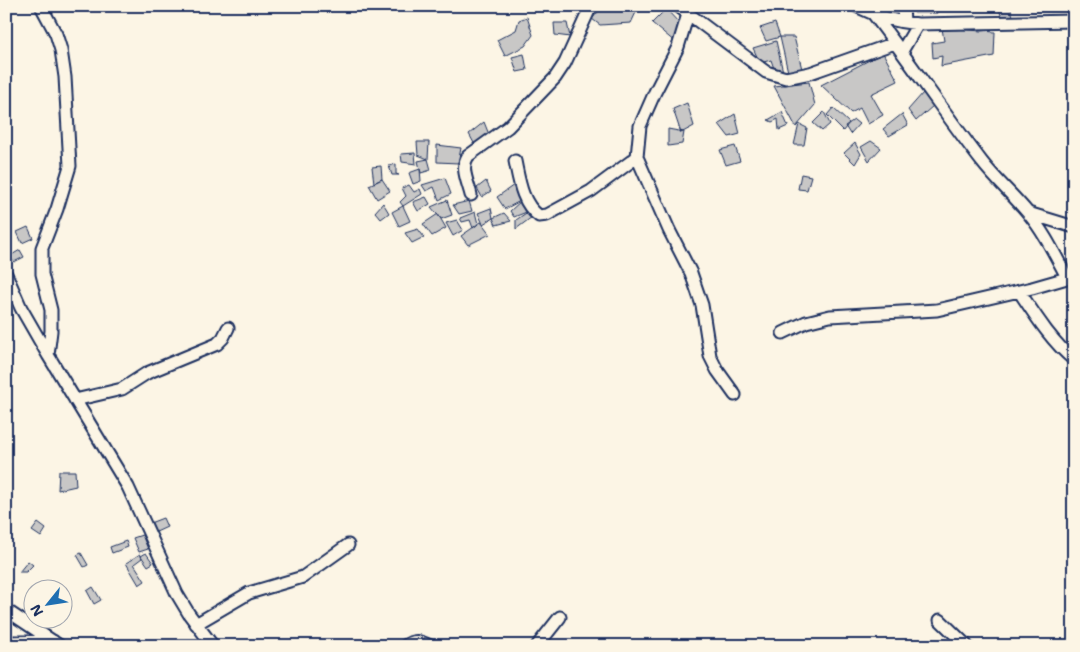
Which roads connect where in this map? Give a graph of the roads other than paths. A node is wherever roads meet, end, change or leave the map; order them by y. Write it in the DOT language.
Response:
graph roads {
  1 [pos="41,6"];
  2 [pos="591,6"];
  3 [pos="678,6"];
  4 [pos="856,6"];
  5 [pos="903,6"];
  6 [pos="688,14"];
  7 [pos="874,15"];
  8 [pos="1074,21"];
  9 [pos="904,22"];
  10 [pos="918,24"];
  11 [pos="899,47"];
  12 [pos="637,157"];
  13 [pos="515,160"];
  14 [pos="472,195"];
  15 [pos="1028,213"];
  16 [pos="1074,227"];
  17 [pos="6,274"];
  18 [pos="1071,276"];
  19 [pos="1019,291"];
  20 [pos="228,328"];
  21 [pos="783,333"];
  22 [pos="48,355"];
  23 [pos="1074,360"];
  24 [pos="735,395"];
  25 [pos="75,400"];
  26 [pos="348,545"];
  27 [pos="6,610"];
  28 [pos="560,617"];
  29 [pos="940,620"];
  30 [pos="196,624"];
  31 [pos="6,642"];
  32 [pos="57,643"];
  33 [pos="213,646"];
  34 [pos="405,646"];
  35 [pos="430,646"];
  36 [pos="537,646"];
  37 [pos="967,646"];
  1 -- 22 [label="street"];
  2 -- 14 [label="street"];
  3 -- 6 [label="street"];
  4 -- 7 [label="street"];
  5 -- 9 [label="street"];
  6 -- 11 [label="street"];
  6 -- 12 [label="street"];
  7 -- 9 [label="street"];
  7 -- 11 [label="street"];
  8 -- 10 [label="street"];
  9 -- 10 [label="street"];
  10 -- 11 [label="street"];
  11 -- 15 [label="street"];
  12 -- 13 [label="street"];
  12 -- 24 [label="street"];
  15 -- 16 [label="street"];
  15 -- 18 [label="street"];
  17 -- 22 [label="street"];
  18 -- 19 [label="street"];
  19 -- 21 [label="street"];
  19 -- 23 [label="street"];
  20 -- 25 [label="street"];
  22 -- 25 [label="street"];
  25 -- 30 [label="street"];
  26 -- 30 [label="street"];
  27 -- 32 [label="street"];
  28 -- 36 [label="street"];
  29 -- 37 [label="street"];
  30 -- 33 [label="street"];
  31 -- 32 [label="street"];
  34 -- 35 [label="street"];
}
